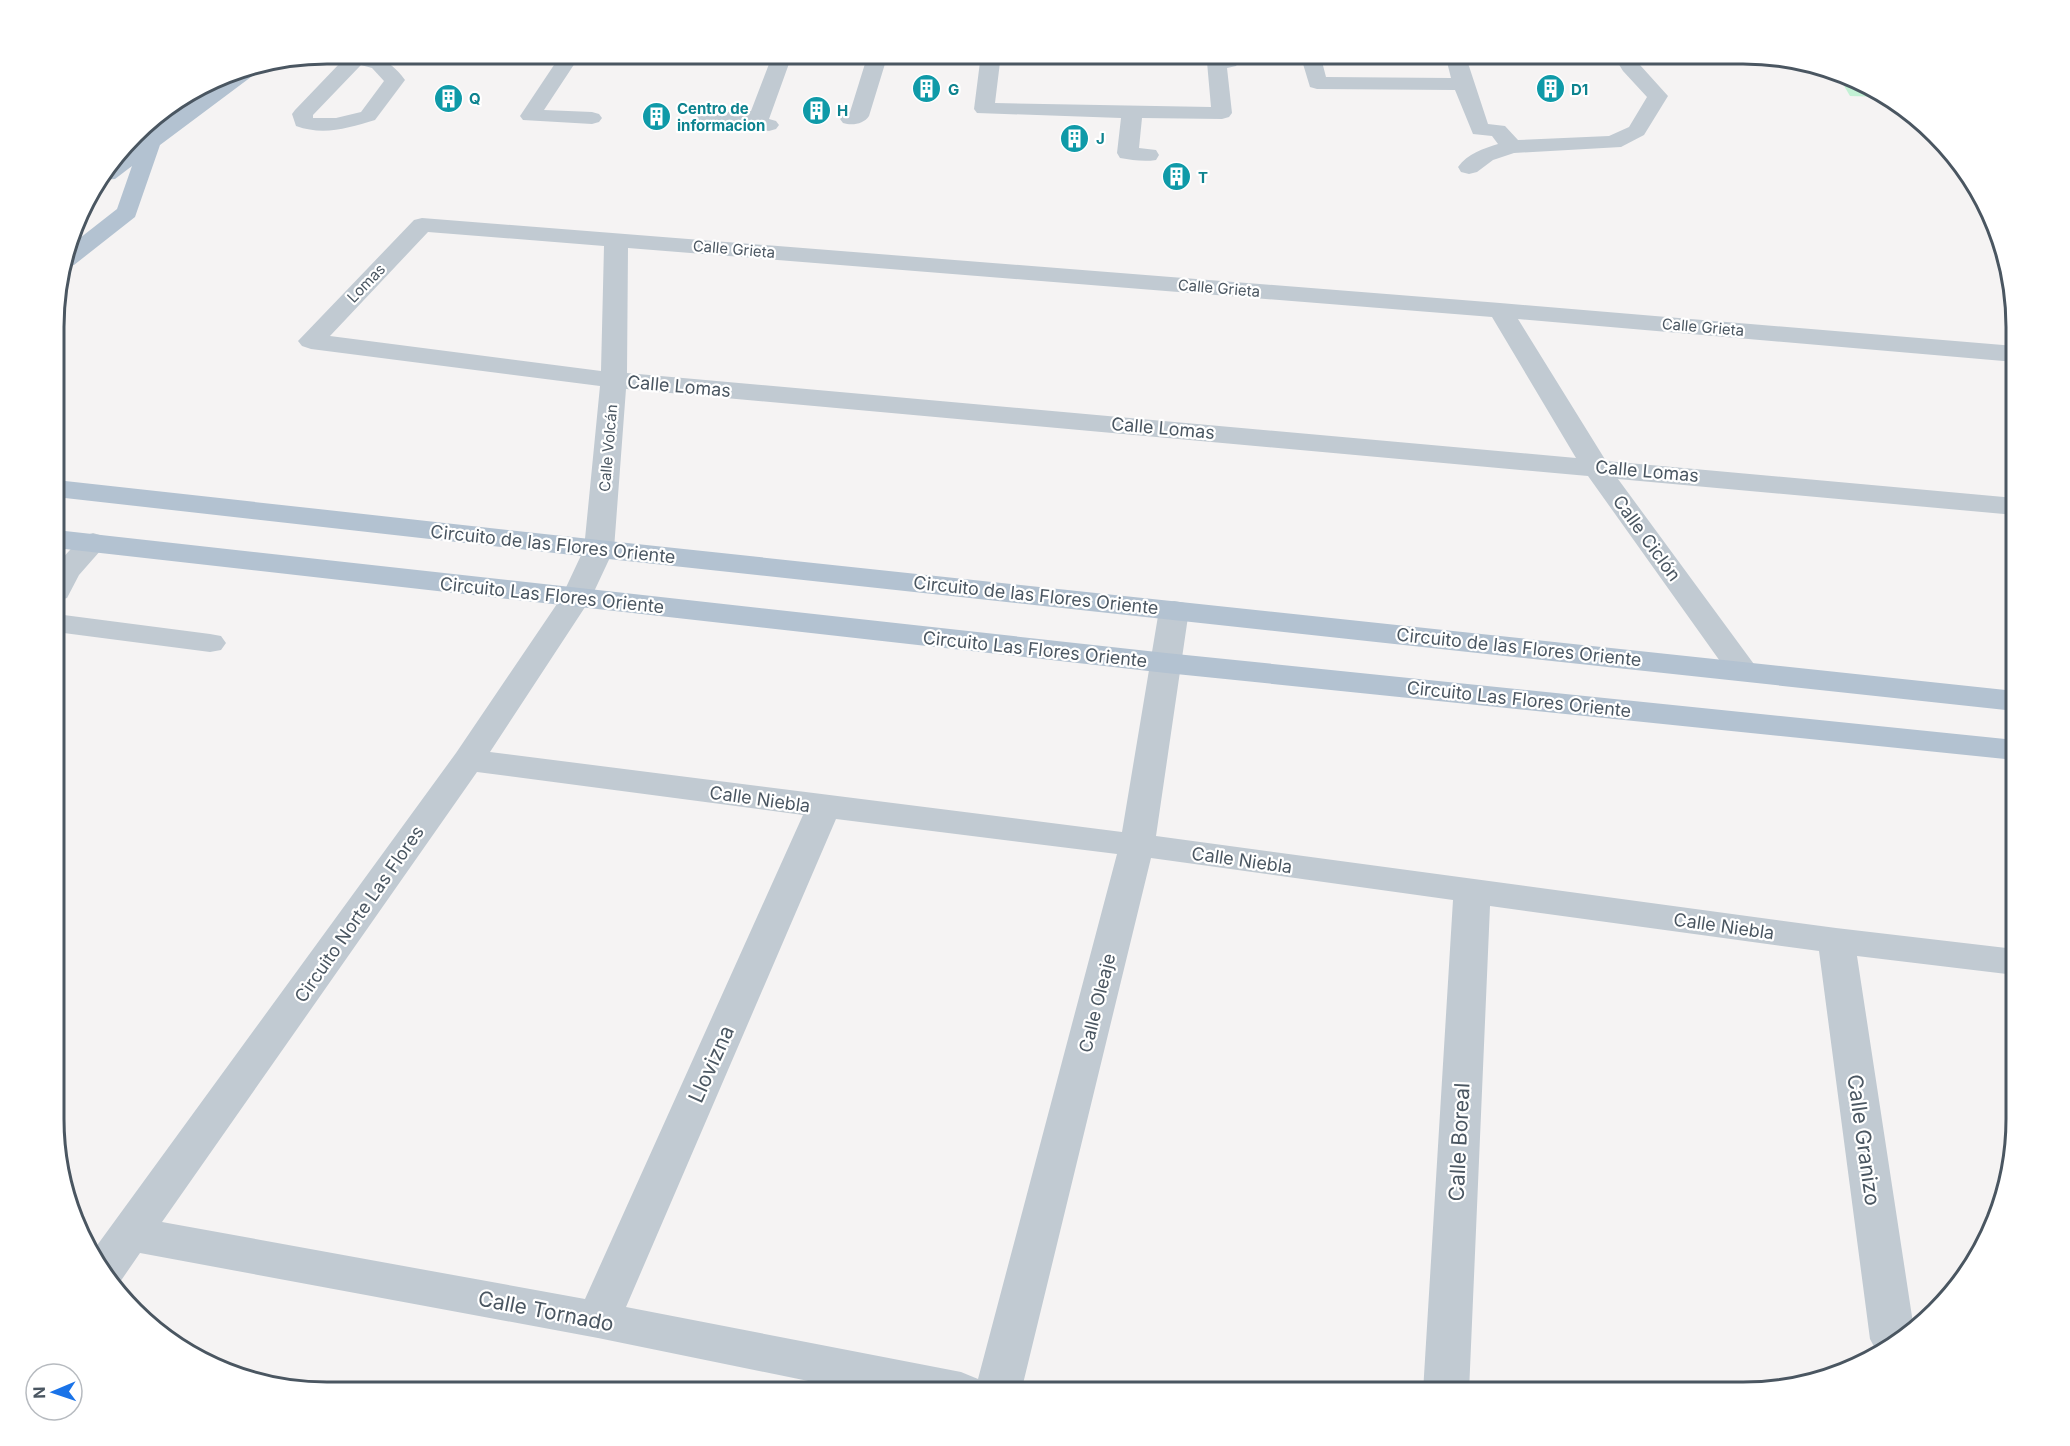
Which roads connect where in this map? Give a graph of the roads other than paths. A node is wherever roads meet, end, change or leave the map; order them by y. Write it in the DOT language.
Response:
graph roads {
  1 [pos="562,64"];
  2 [pos="779,64"];
  3 [pos="875,64"];
  4 [pos="986,64"];
  5 [pos="1217,64"];
  6 [pos="1312,64"];
  7 [pos="1458,64"];
  8 [pos="1628,64"];
  9 [pos="1463,84"];
  10 [pos="228,85"];
  11 [pos="178,112"];
  12 [pos="1132,112"];
  13 [pos="189,113"];
  14 [pos="707,117"];
  15 [pos="592,118"];
  16 [pos="850,119"];
  17 [pos="151,141"];
  18 [pos="1512,147"];
  19 [pos="1128,152"];
  20 [pos="125,161"];
  21 [pos="1468,167"];
  22 [pos="422,225"];
  23 [pos="616,240"];
  24 [pos="75,253"];
  25 [pos="1500,310"];
  26 [pos="311,341"];
  27 [pos="2006,353"];
  28 [pos="614,380"];
  29 [pos="1595,466"];
  30 [pos="64,489"];
  31 [pos="2006,505"];
  32 [pos="64,540"];
  33 [pos="93,542"];
  34 [pos="599,549"];
  35 [pos="64,576"];
  36 [pos="576,598"];
  37 [pos="1174,610"];
  38 [pos="64,620"];
  39 [pos="210,643"];
  40 [pos="1166,663"];
  41 [pos="1743,670"];
  42 [pos="2006,700"];
  43 [pos="2006,749"];
  44 [pos="468,760"];
  45 [pos="824,807"];
  46 [pos="1137,845"];
  47 [pos="1472,892"];
  48 [pos="1836,941"];
  49 [pos="2006,961"];
  50 [pos="131,1234"];
  51 [pos="109,1264"];
  52 [pos="598,1320"];
  53 [pos="1892,1334"];
  54 [pos="910,1382"];
  55 [pos="1001,1382"];
  56 [pos="1447,1382"];
  1 -- 15 [label="street"];
  2 -- 14 [label="street"];
  3 -- 16 [label="street"];
  4 -- 12 [label="street"];
  5 -- 12 [label="street"];
  6 -- 9 [label="street"];
  7 -- 9 [label="street"];
  8 -- 18 [label="street"];
  9 -- 18 [label="street"];
  10 -- 13 [label="main road"];
  11 -- 13 [label="main road"];
  12 -- 19 [label="street"];
  13 -- 17 [label="main road"];
  17 -- 20 [label="main road"];
  17 -- 24 [label="main road"];
  18 -- 21 [label="street"];
  22 -- 23 [label="street, Calle Grieta"];
  22 -- 26 [label="street, Lomas"];
  23 -- 25 [label="street, Calle Grieta"];
  23 -- 28 [label="street, Calle Volcán"];
  25 -- 27 [label="street, Calle Grieta"];
  25 -- 29 [label="street, Calle Ciclón"];
  26 -- 28 [label="street, Calle Lomas"];
  28 -- 29 [label="street, Calle Lomas"];
  28 -- 34 [label="street, Calle Volcán"];
  29 -- 31 [label="street, Calle Lomas"];
  29 -- 41 [label="street, Calle Ciclón"];
  30 -- 34 [label="main road, Circuito de las Flores Oriente"];
  32 -- 33 [label="main road, Circuito Las Flores Oriente"];
  33 -- 35 [label="street"];
  33 -- 36 [label="main road, Circuito Las Flores Oriente"];
  34 -- 36 [label="street, Circuito Norte Las Flores"];
  34 -- 37 [label="main road, Circuito de las Flores Oriente"];
  36 -- 40 [label="main road, Circuito Las Flores Oriente"];
  36 -- 44 [label="street, Circuito Norte Las Flores"];
  37 -- 40 [label="street, Calle Oleaje"];
  37 -- 41 [label="main road, Circuito de las Flores Oriente"];
  38 -- 39 [label="street"];
  40 -- 43 [label="main road, Circuito Las Flores Oriente"];
  40 -- 46 [label="street, Calle Oleaje"];
  41 -- 42 [label="main road, Circuito de las Flores Oriente"];
  44 -- 45 [label="street, Calle Niebla"];
  44 -- 50 [label="street, Circuito Norte Las Flores"];
  45 -- 46 [label="street, Calle Niebla"];
  45 -- 52 [label="street, Llovizna"];
  46 -- 47 [label="street, Calle Niebla"];
  46 -- 55 [label="street, Calle Oleaje"];
  47 -- 48 [label="street, Calle Niebla"];
  47 -- 56 [label="street, Calle Boreal"];
  48 -- 49 [label="street, Calle Niebla"];
  48 -- 53 [label="street, Calle Granizo"];
  50 -- 51 [label="street, Circuito Norte Las Flores"];
  50 -- 52 [label="street, Calle Tornado"];
  52 -- 54 [label="street, Calle Tornado"];
}
